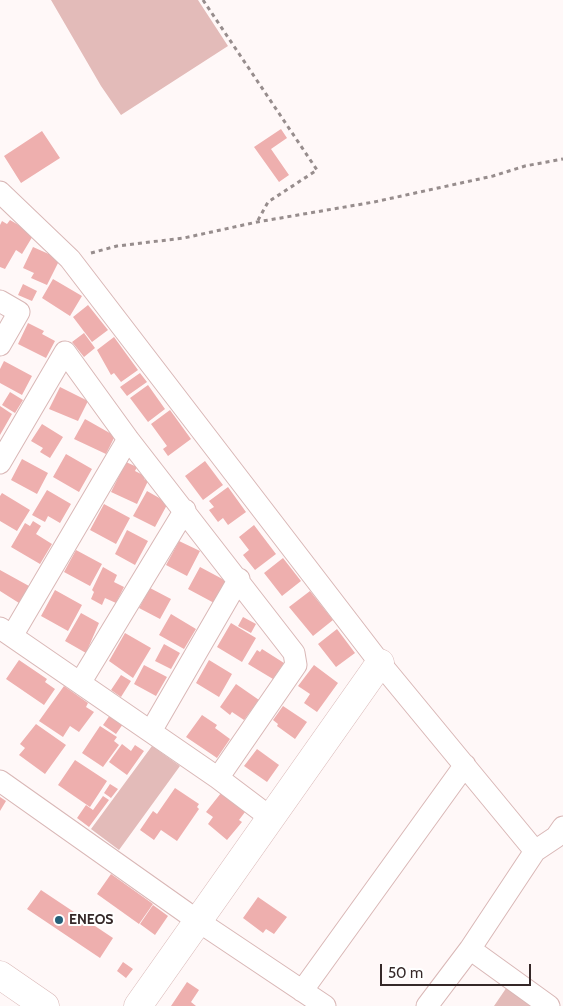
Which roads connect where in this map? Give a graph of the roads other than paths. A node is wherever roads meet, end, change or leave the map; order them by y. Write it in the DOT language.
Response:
graph roads {
  1 [pos="0,192"];
  2 [pos="0,301"];
  3 [pos="0,345"];
  4 [pos="128,439"];
  5 [pos="0,462"];
  6 [pos="185,510"];
  7 [pos="238,579"];
  8 [pos="6,632"];
  9 [pos="380,663"];
  10 [pos="80,683"];
  11 [pos="151,731"];
  12 [pos="465,765"];
  13 [pos="218,778"];
  14 [pos="0,781"];
  15 [pos="271,818"];
  16 [pos="563,827"];
  17 [pos="535,852"];
  18 [pos="198,921"];
  19 [pos="470,949"];
  20 [pos="0,975"];
  21 [pos="302,990"];
  22 [pos="46,1006"];
  23 [pos="138,1006"];
  24 [pos="324,1006"];
  25 [pos="427,1006"];
  26 [pos="549,1006"];
  1 -- 9 [label="street"];
  2 -- 3 [label="street"];
  4 -- 5 [label="street"];
  4 -- 6 [label="street"];
  4 -- 8 [label="street"];
  6 -- 7 [label="street"];
  6 -- 10 [label="street"];
  7 -- 11 [label="street"];
  7 -- 13 [label="street"];
  8 -- 10 [label="street"];
  9 -- 12 [label="street"];
  9 -- 15 [label="street"];
  10 -- 11 [label="street"];
  11 -- 13 [label="street"];
  12 -- 17 [label="street"];
  12 -- 21 [label="street"];
  13 -- 15 [label="street"];
  14 -- 18 [label="street"];
  15 -- 18 [label="street"];
  16 -- 17 [label="street"];
  17 -- 19 [label="street"];
  18 -- 21 [label="street"];
  18 -- 23 [label="street"];
  19 -- 25 [label="street"];
  19 -- 26 [label="street"];
  20 -- 22 [label="street"];
  21 -- 24 [label="street"];
}
